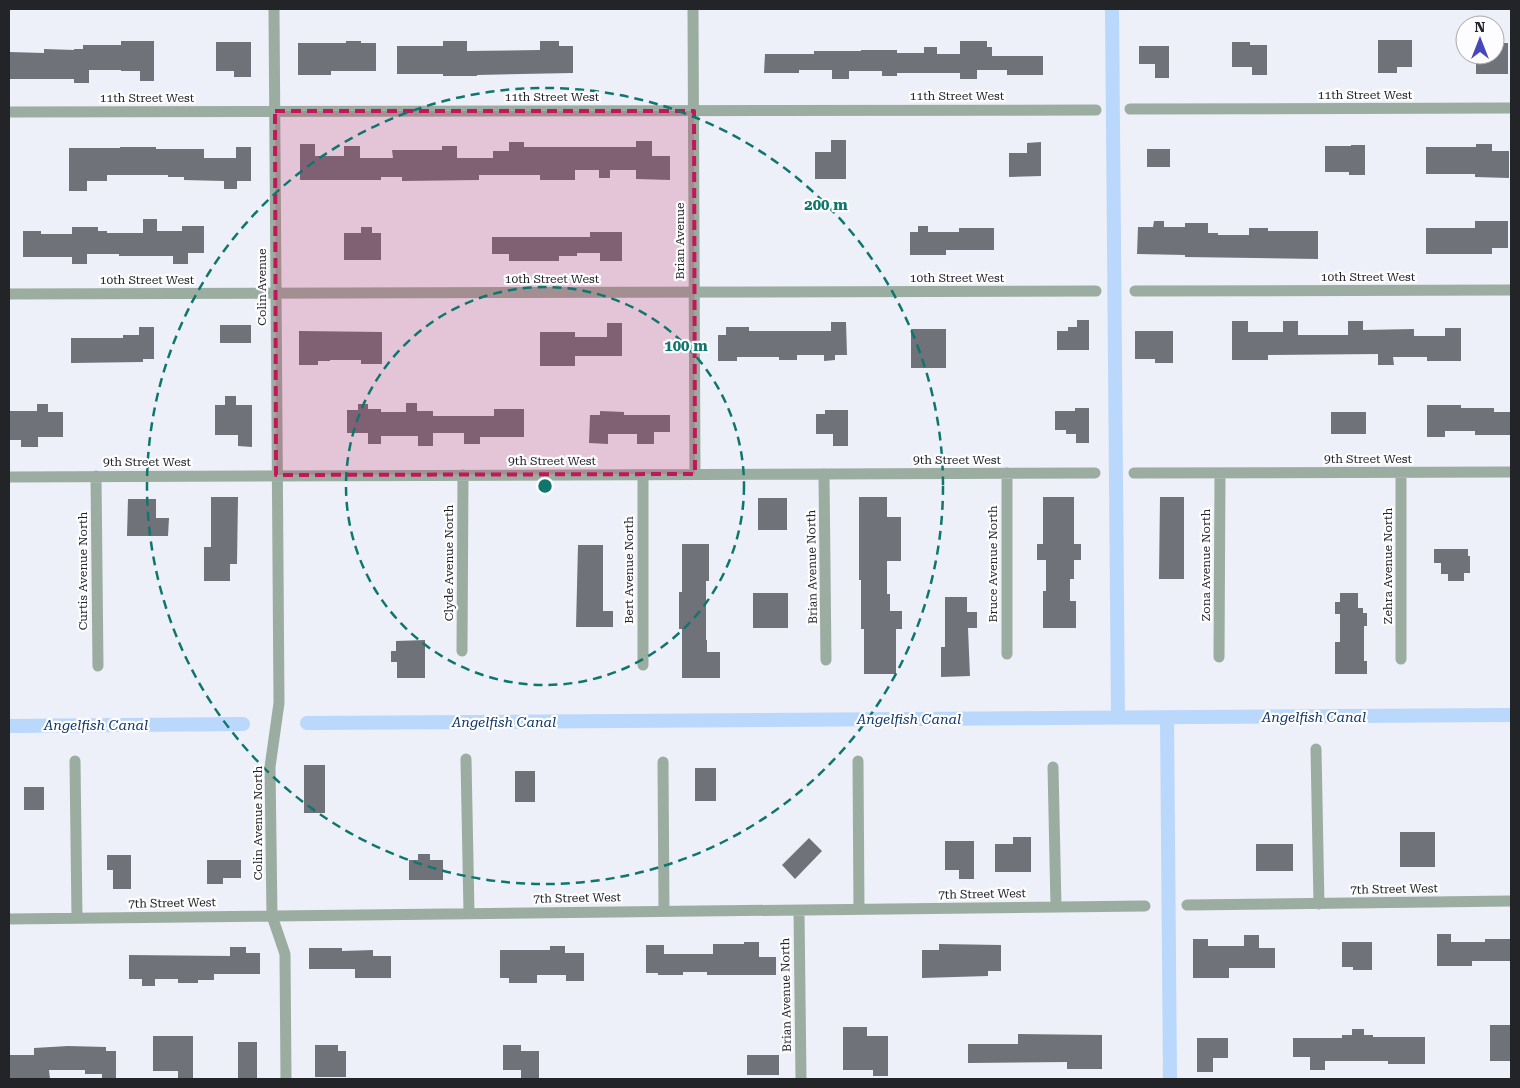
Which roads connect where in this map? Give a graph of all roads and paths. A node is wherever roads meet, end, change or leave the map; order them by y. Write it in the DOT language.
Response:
graph roads {
  1 [pos="274,9"];
  2 [pos="693,9"];
  3 [pos="1511,108"];
  4 [pos="1130,109"];
  5 [pos="694,110"];
  6 [pos="1096,110"];
  7 [pos="9,112"];
  8 [pos="275,112"];
  9 [pos="1511,290"];
  10 [pos="1136,291"];
  11 [pos="1096,292"];
  12 [pos="276,293"];
  13 [pos="694,293"];
  14 [pos="9,294"];
  15 [pos="1511,472"];
  16 [pos="1007,473"];
  17 [pos="1095,473"];
  18 [pos="1134,473"];
  19 [pos="1220,473"];
  20 [pos="1401,473"];
  21 [pos="695,474"];
  22 [pos="824,474"];
  23 [pos="276,475"];
  24 [pos="463,475"];
  25 [pos="643,475"];
  26 [pos="9,476"];
  27 [pos="96,476"];
  28 [pos="278,566"];
  29 [pos="462,651"];
  30 [pos="1007,654"];
  31 [pos="1219,657"];
  32 [pos="1401,659"];
  33 [pos="826,660"];
  34 [pos="643,665"];
  35 [pos="98,666"];
  36 [pos="1316,749"];
  37 [pos="466,759"];
  38 [pos="75,761"];
  39 [pos="858,761"];
  40 [pos="662,762"];
  41 [pos="1053,767"];
  42 [pos="1511,902"];
  43 [pos="1319,904"];
  44 [pos="1187,905"];
  45 [pos="1056,906"];
  46 [pos="1145,906"];
  47 [pos="860,909"];
  48 [pos="799,910"];
  49 [pos="664,911"];
  50 [pos="469,913"];
  51 [pos="272,916"];
  52 [pos="77,918"];
  53 [pos="9,919"];
  54 [pos="286,1079"];
  55 [pos="801,1079"];
  1 -- 8 [label="street, Colin Avenue"];
  2 -- 5 [label="street, Brian Avenue"];
  3 -- 4 [label="street, 11th Street West"];
  5 -- 6 [label="street, 11th Street West"];
  5 -- 8 [label="street, 11th Street West"];
  5 -- 13 [label="street, Brian Avenue"];
  7 -- 8 [label="street, 11th Street West"];
  8 -- 12 [label="street, Colin Avenue"];
  9 -- 10 [label="street, 10th Street West"];
  11 -- 13 [label="street, 10th Street West"];
  12 -- 13 [label="street, 10th Street West"];
  12 -- 14 [label="street, 10th Street West"];
  12 -- 23 [label="street, Colin Avenue"];
  13 -- 21 [label="street, Brian Avenue"];
  15 -- 20 [label="street, 9th Street West"];
  16 -- 17 [label="street, 9th Street West"];
  16 -- 22 [label="street, 9th Street West"];
  16 -- 30 [label="street, Bruce Avenue North"];
  18 -- 19 [label="street, 9th Street West"];
  19 -- 20 [label="street, 9th Street West"];
  19 -- 31 [label="street, Zona Avenue North"];
  20 -- 32 [label="street, Zehra Avenue North"];
  21 -- 22 [label="street, 9th Street West"];
  21 -- 25 [label="street, 9th Street West"];
  22 -- 33 [label="street, Brian Avenue North"];
  23 -- 24 [label="street, 9th Street West"];
  23 -- 27 [label="street, 9th Street West"];
  23 -- 28 [label="street, Colin Avenue"];
  24 -- 25 [label="street, 9th Street West"];
  24 -- 29 [label="street, Clyde Avenue North"];
  25 -- 34 [label="street, Bert Avenue North"];
  26 -- 27 [label="street, 9th Street West"];
  27 -- 35 [label="street, Curtis Avenue North"];
  28 -- 51 [label="street, Colin Avenue North"];
  36 -- 43 [label="street"];
  37 -- 50 [label="street"];
  38 -- 52 [label="street"];
  39 -- 47 [label="street"];
  40 -- 49 [label="street"];
  41 -- 45 [label="street"];
  42 -- 43 [label="street, 7th Street West"];
  43 -- 44 [label="street, 7th Street West"];
  45 -- 46 [label="street, 7th Street West"];
  45 -- 47 [label="street, 7th Street West"];
  47 -- 48 [label="street, 7th Street West"];
  48 -- 49 [label="street, 7th Street West"];
  48 -- 55 [label="street, Brian Avenue North"];
  49 -- 50 [label="street, 7th Street West"];
  50 -- 51 [label="street, 7th Street West"];
  51 -- 52 [label="street, 7th Street West"];
  51 -- 54 [label="street, Colin Avenue North"];
  52 -- 53 [label="street, 7th Street West"];
}
